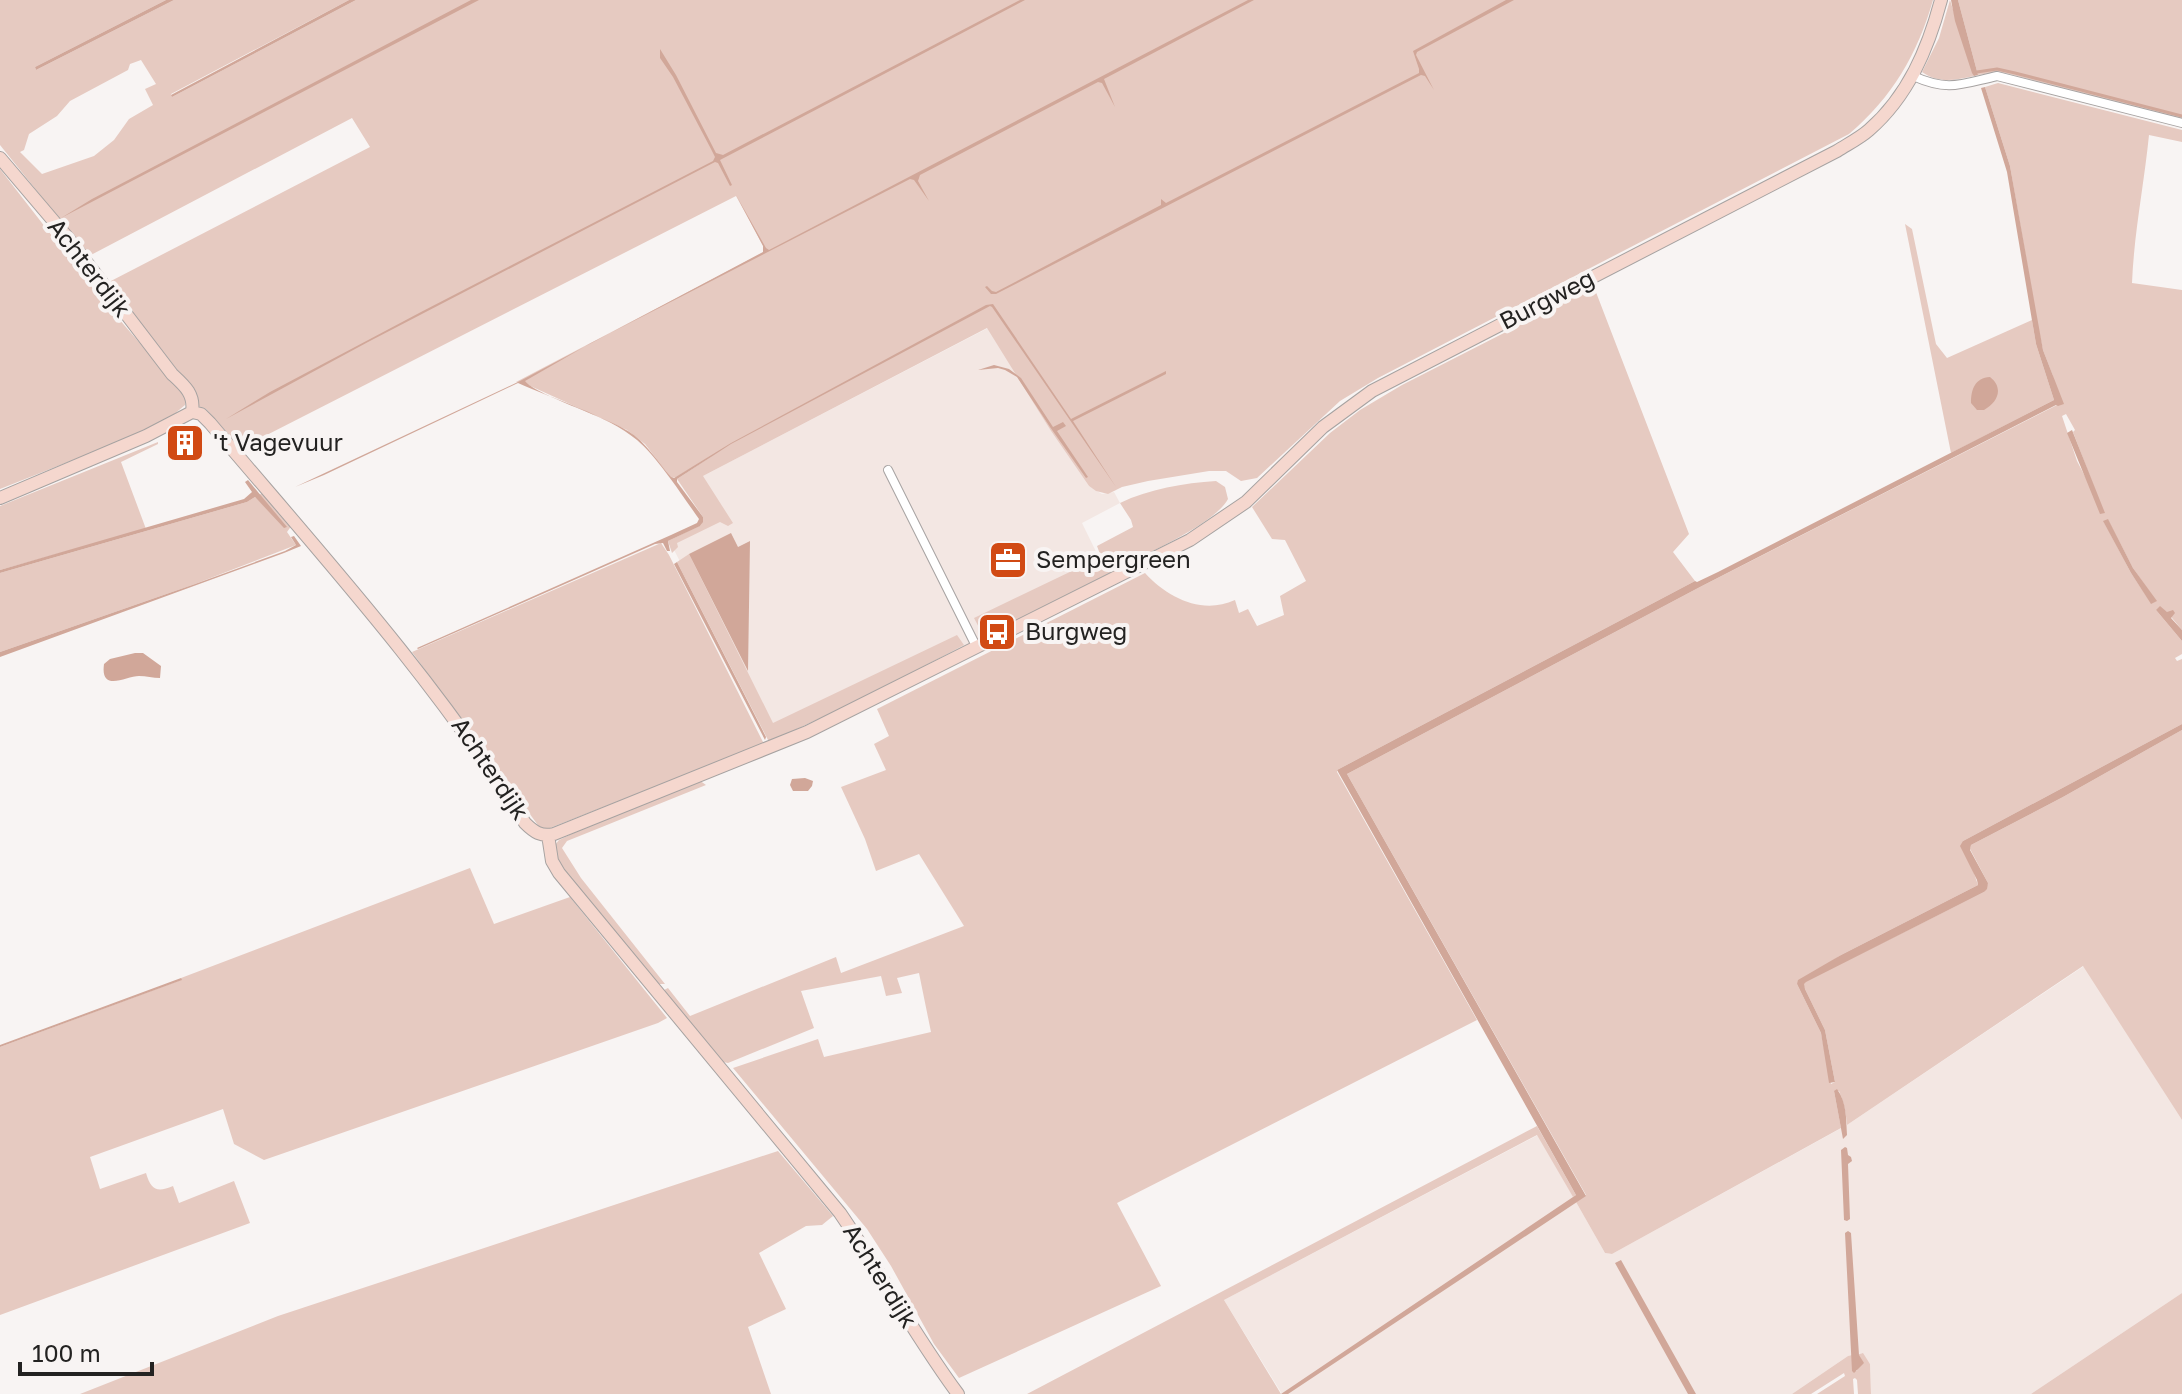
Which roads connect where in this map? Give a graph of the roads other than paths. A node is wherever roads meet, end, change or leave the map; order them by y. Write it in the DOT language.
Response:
graph roads {
  1 [pos="1941,0"];
  2 [pos="1913,76"];
  3 [pos="2182,123"];
  4 [pos="0,158"];
  5 [pos="192,412"];
  6 [pos="888,470"];
  7 [pos="0,498"];
  8 [pos="977,648"];
  9 [pos="548,835"];
  10 [pos="958,1394"];
  1 -- 2 [label="main road, Burgweg"];
  2 -- 3 [label="street"];
  2 -- 8 [label="main road, Burgweg"];
  4 -- 5 [label="main road, Achterdijk"];
  5 -- 7 [label="main road"];
  5 -- 9 [label="main road, Achterdijk"];
  6 -- 8 [label="street"];
  8 -- 9 [label="main road, Burgweg"];
  9 -- 10 [label="main road, Achterdijk"];
}
